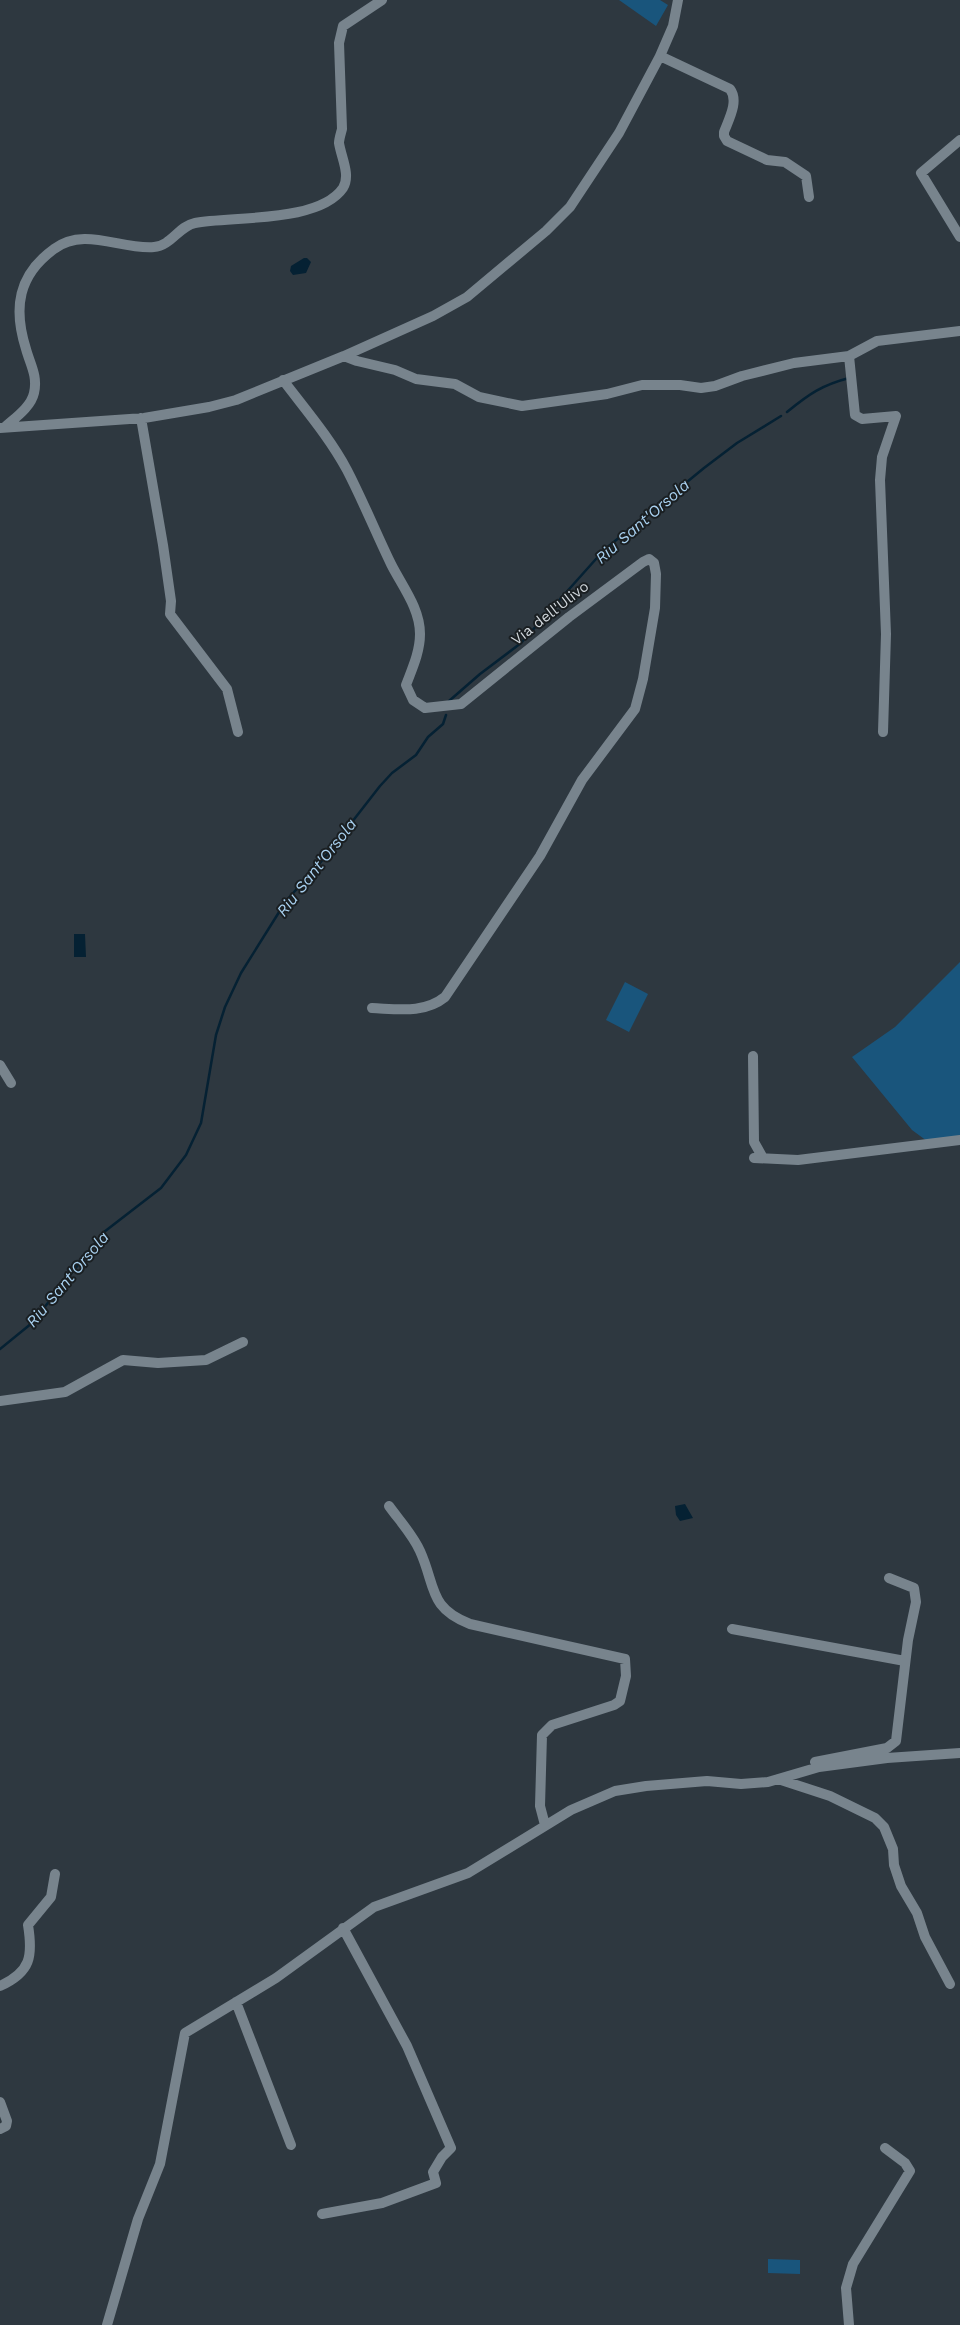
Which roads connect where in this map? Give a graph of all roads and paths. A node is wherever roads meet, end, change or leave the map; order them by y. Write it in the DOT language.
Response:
graph roads {
  1 [pos="382,0"];
  2 [pos="678,0"];
  3 [pos="660,56"];
  4 [pos="960,140"];
  5 [pos="809,197"];
  6 [pos="960,237"];
  7 [pos="960,331"];
  8 [pos="344,356"];
  9 [pos="850,356"];
  10 [pos="283,380"];
  11 [pos="141,418"];
  12 [pos="3,428"];
  13 [pos="238,732"];
  14 [pos="883,732"];
  15 [pos="372,1008"];
  16 [pos="753,1056"];
  17 [pos="0,1065"];
  18 [pos="11,1083"];
  19 [pos="960,1140"];
  20 [pos="243,1342"];
  21 [pos="0,1402"];
  22 [pos="389,1506"];
  23 [pos="889,1578"];
  24 [pos="732,1629"];
  25 [pos="906,1661"];
  26 [pos="960,1753"];
  27 [pos="778,1778"];
  28 [pos="768,1782"];
  29 [pos="546,1825"];
  30 [pos="55,1874"];
  31 [pos="343,1928"];
  32 [pos="950,1984"];
  33 [pos="0,1986"];
  34 [pos="236,2002"];
  35 [pos="0,2102"];
  36 [pos="0,2129"];
  37 [pos="291,2145"];
  38 [pos="885,2148"];
  39 [pos="322,2214"];
  40 [pos="107,2325"];
  41 [pos="849,2325"];
  1 -- 12 [label="street"];
  2 -- 3 [label="street"];
  3 -- 5 [label="street"];
  3 -- 8 [label="street"];
  4 -- 6 [label="street"];
  7 -- 9 [label="street"];
  8 -- 9 [label="street"];
  8 -- 10 [label="street"];
  9 -- 14 [label="street"];
  10 -- 11 [label="street"];
  10 -- 15 [label="street, Via dell'Ulivo"];
  11 -- 12 [label="street"];
  11 -- 13 [label="street"];
  16 -- 19 [label="street"];
  17 -- 18 [label="street"];
  20 -- 21 [label="street"];
  22 -- 29 [label="street"];
  23 -- 25 [label="street"];
  24 -- 25 [label="street"];
  25 -- 28 [label="street"];
  26 -- 27 [label="street"];
  27 -- 28 [label="street"];
  27 -- 32 [label="street"];
  28 -- 29 [label="street"];
  29 -- 31 [label="street"];
  30 -- 33 [label="street"];
  31 -- 34 [label="street"];
  31 -- 39 [label="street"];
  34 -- 37 [label="street"];
  34 -- 40 [label="street"];
  35 -- 36 [label="street"];
  38 -- 41 [label="street"];
}
